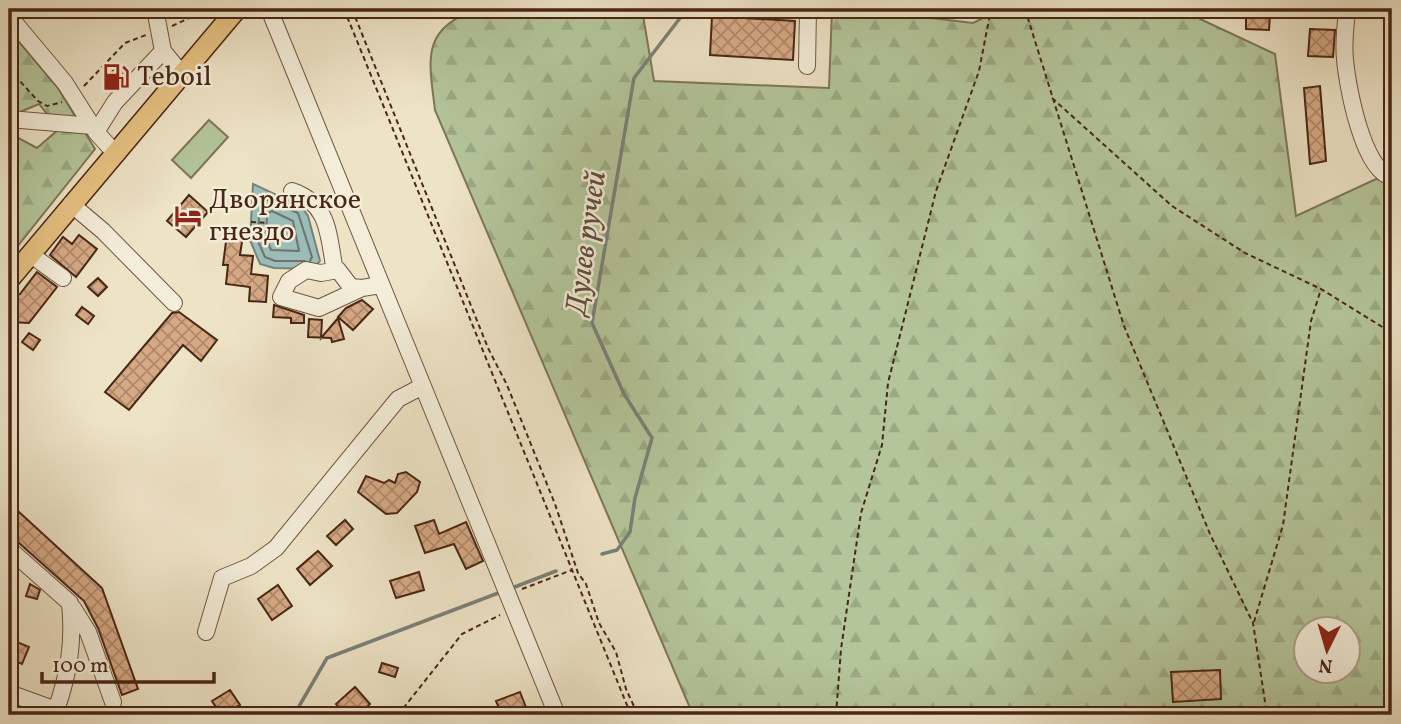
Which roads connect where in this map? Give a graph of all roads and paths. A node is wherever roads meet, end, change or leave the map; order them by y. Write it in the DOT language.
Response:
graph roads {
  1 [pos="155,9"];
  2 [pos="209,9"];
  3 [pos="237,9"];
  4 [pos="269,9"];
  5 [pos="344,9"];
  6 [pos="352,9"];
  7 [pos="808,9"];
  8 [pos="991,9"];
  9 [pos="1025,9"];
  10 [pos="1347,9"];
  11 [pos="9,16"];
  12 [pos="178,22"];
  13 [pos="153,34"];
  14 [pos="163,51"];
  15 [pos="807,66"];
  16 [pos="9,69"];
  17 [pos="181,73"];
  18 [pos="77,93"];
  19 [pos="1051,97"];
  20 [pos="69,98"];
  21 [pos="9,119"];
  22 [pos="94,129"];
  23 [pos="116,154"];
  24 [pos="1392,177"];
  25 [pos="292,191"];
  26 [pos="71,204"];
  27 [pos="251,222"];
  28 [pos="267,223"];
  29 [pos="30,254"];
  30 [pos="335,271"];
  31 [pos="63,278"];
  32 [pos="9,281"];
  33 [pos="381,285"];
  34 [pos="362,288"];
  35 [pos="1321,289"];
  36 [pos="174,303"];
  37 [pos="1392,333"];
  38 [pos="422,387"];
  39 [pos="9,549"];
  40 [pos="576,568"];
  41 [pos="572,570"];
  42 [pos="514,599"];
  43 [pos="70,603"];
  44 [pos="1253,623"];
  45 [pos="206,632"];
  46 [pos="9,693"];
  47 [pos="113,702"];
  48 [pos="56,713"];
  49 [pos="398,715"];
  50 [pos="557,715"];
  51 [pos="631,715"];
  52 [pos="638,715"];
  53 [pos="836,715"];
  54 [pos="1267,715"];
  1 -- 14 [label="street"];
  2 -- 12 [label="path"];
  3 -- 17 [label="main road"];
  4 -- 33 [label="street"];
  5 -- 41 [label="path"];
  6 -- 40 [label="path"];
  7 -- 15 [label="street"];
  8 -- 53 [label="path"];
  9 -- 19 [label="path"];
  10 -- 24 [label="street"];
  11 -- 22 [label="street"];
  13 -- 18 [label="path"];
  14 -- 17 [label="street"];
  14 -- 22 [label="street"];
  16 -- 20 [label="path"];
  17 -- 23 [label="main road"];
  19 -- 35 [label="path"];
  19 -- 44 [label="path"];
  21 -- 22 [label="street"];
  22 -- 23 [label="street"];
  23 -- 26 [label="main road"];
  25 -- 30 [label="street"];
  26 -- 29 [label="main road"];
  26 -- 36 [label="street"];
  27 -- 28 [label="path"];
  29 -- 31 [label="street"];
  29 -- 32 [label="main road"];
  30 -- 34 [label="street"];
  30 -- 34 [label="street"];
  33 -- 34 [label="street"];
  33 -- 38 [label="street"];
  35 -- 37 [label="path"];
  35 -- 44 [label="path"];
  38 -- 42 [label="street"];
  38 -- 45 [label="street"];
  39 -- 43 [label="street"];
  40 -- 41 [label="path"];
  40 -- 52 [label="path"];
  41 -- 42 [label="path"];
  41 -- 51 [label="path"];
  42 -- 49 [label="path"];
  42 -- 50 [label="street"];
  43 -- 47 [label="street"];
  43 -- 48 [label="street"];
  44 -- 54 [label="path"];
  46 -- 48 [label="street"];
}
